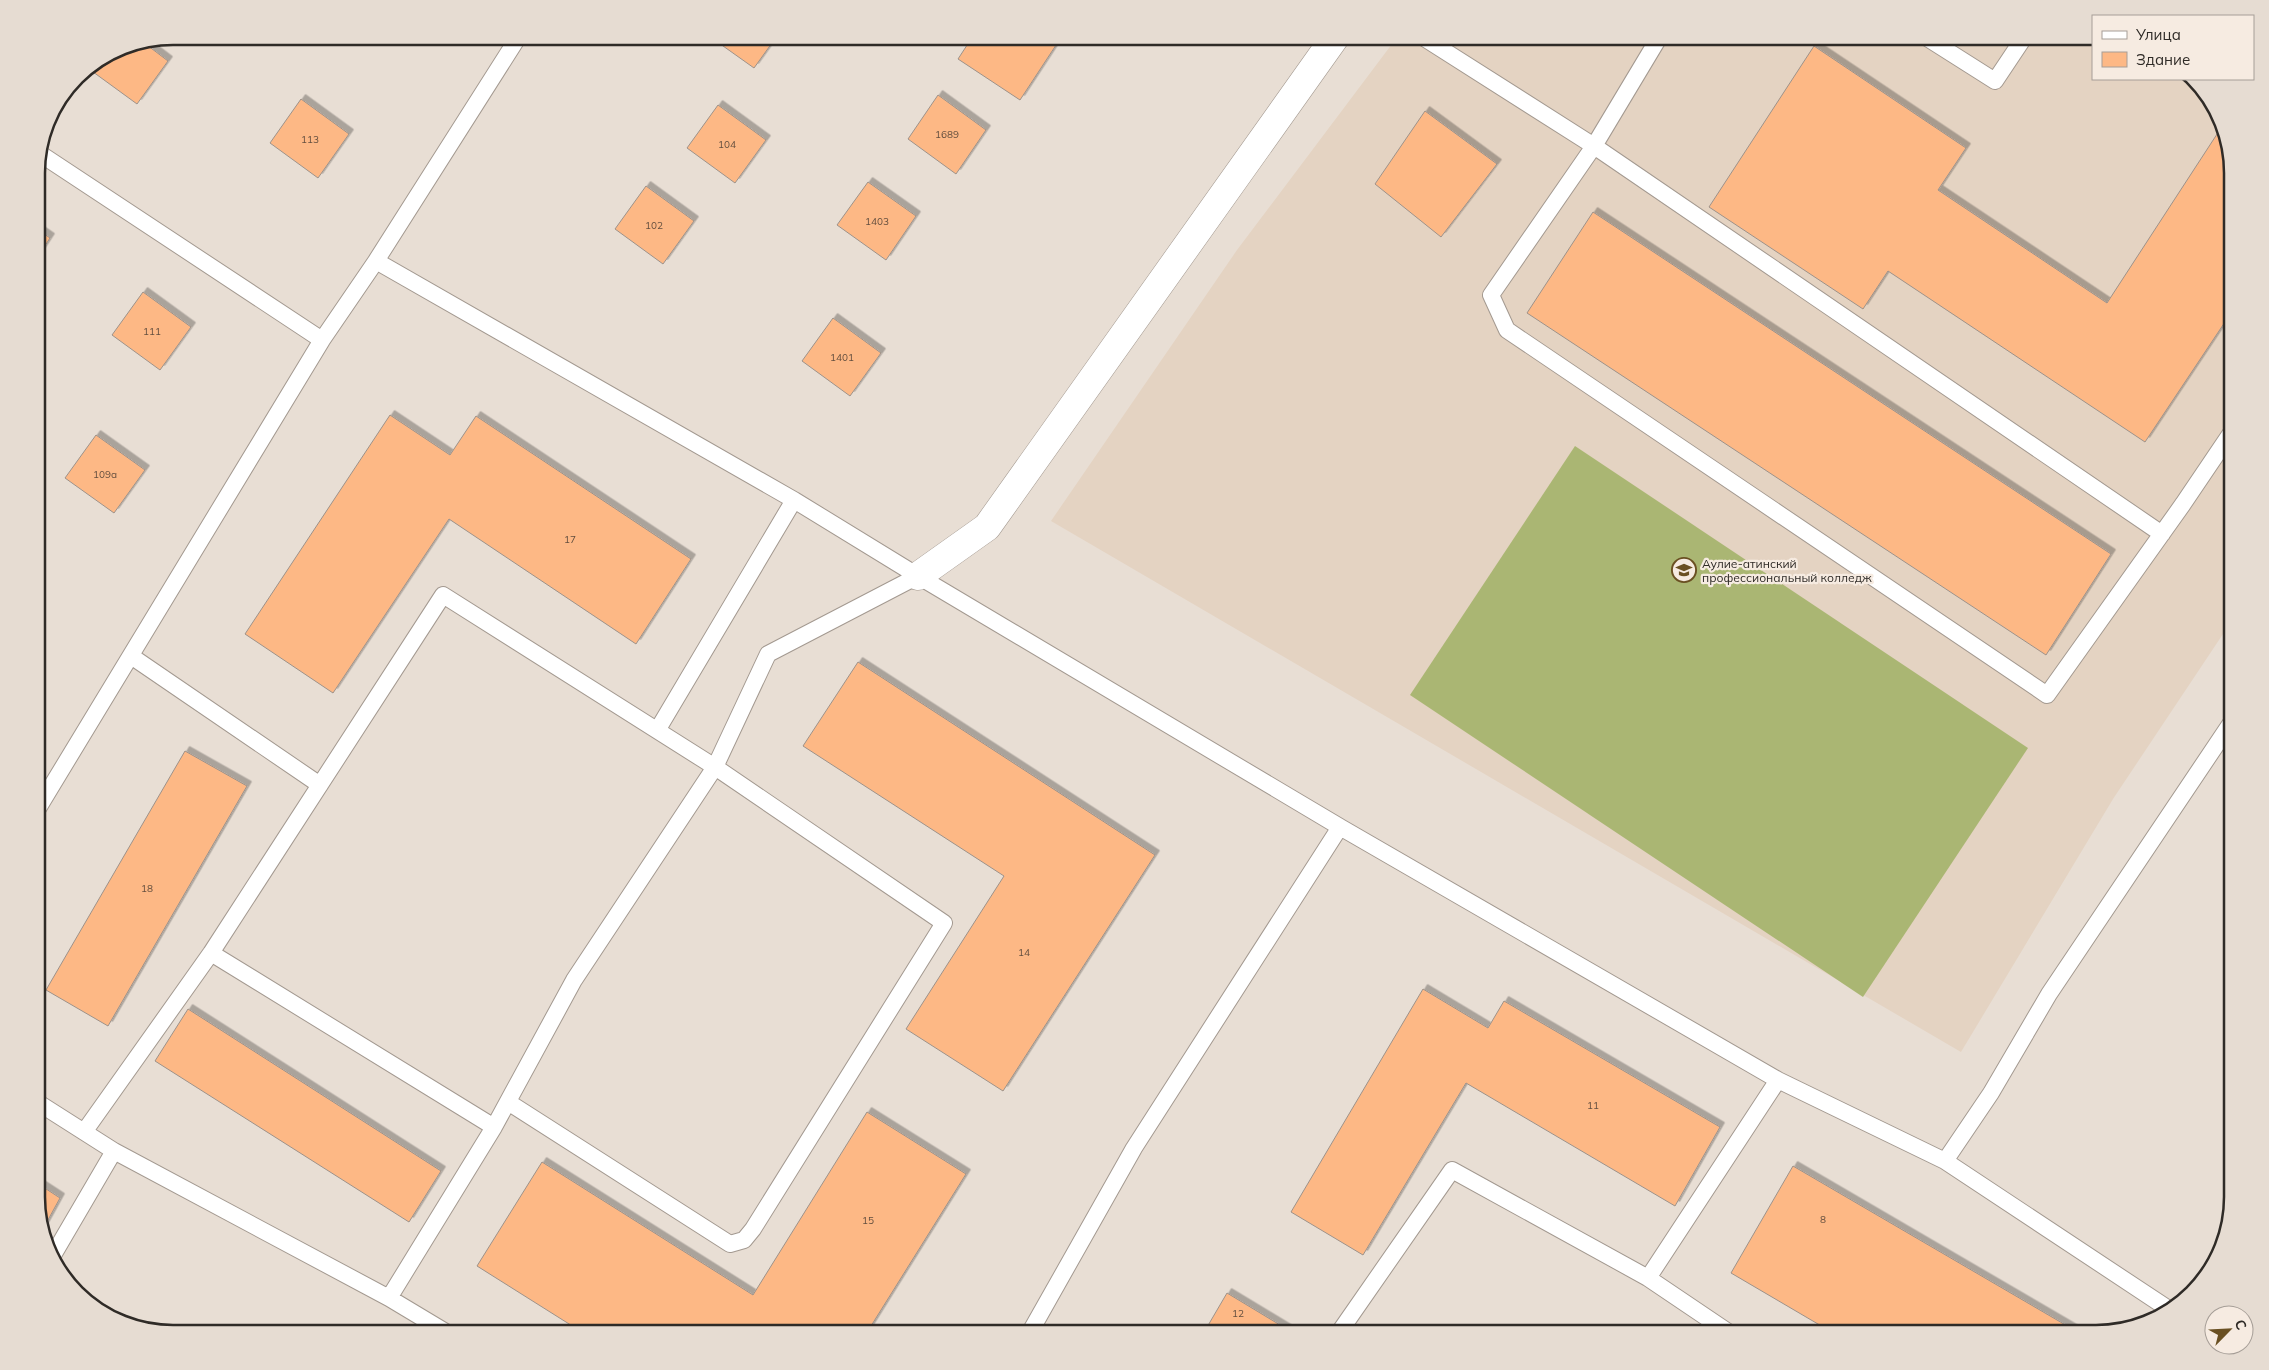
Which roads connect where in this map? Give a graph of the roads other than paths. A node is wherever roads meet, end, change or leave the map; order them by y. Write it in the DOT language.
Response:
graph roads {
  1 [pos="513,45"];
  2 [pos="1330,45"];
  3 [pos="1435,45"];
  4 [pos="1655,45"];
  5 [pos="1938,45"];
  6 [pos="2019,45"];
  7 [pos="1594,146"];
  8 [pos="46,158"];
  9 [pos="376,261"];
  10 [pos="322,340"];
  11 [pos="2224,442"];
  12 [pos="794,500"];
  13 [pos="2162,534"];
  14 [pos="918,576"];
  15 [pos="131,656"];
  16 [pos="658,729"];
  17 [pos="2224,733"];
  18 [pos="715,767"];
  19 [pos="320,785"];
  20 [pos="45,795"];
  21 [pos="1340,827"];
  22 [pos="212,953"];
  23 [pos="1778,1080"];
  24 [pos="508,1102"];
  25 [pos="45,1108"];
  26 [pos="494,1127"];
  27 [pos="84,1132"];
  28 [pos="114,1151"];
  29 [pos="1945,1161"];
  30 [pos="57,1249"];
  31 [pos="1648,1278"];
  32 [pos="390,1298"];
  33 [pos="2164,1306"];
  34 [pos="434,1325"];
  35 [pos="1034,1325"];
  36 [pos="1344,1325"];
  37 [pos="1718,1325"];
  1 -- 9 [label="lane"];
  2 -- 14 [label="street"];
  3 -- 7 [label="lane"];
  4 -- 7 [label="lane"];
  5 -- 6 [label="lane"];
  7 -- 13 [label="lane"];
  7 -- 13 [label="lane"];
  8 -- 10 [label="lane"];
  9 -- 10 [label="lane"];
  9 -- 12 [label="lane"];
  10 -- 15 [label="lane"];
  11 -- 13 [label="lane"];
  12 -- 14 [label="lane"];
  12 -- 16 [label="lane"];
  14 -- 18 [label="lane"];
  14 -- 21 [label="lane"];
  15 -- 19 [label="lane"];
  15 -- 20 [label="lane"];
  16 -- 18 [label="lane"];
  16 -- 19 [label="lane"];
  17 -- 29 [label="lane"];
  18 -- 24 [label="lane"];
  18 -- 24 [label="lane"];
  19 -- 22 [label="lane"];
  21 -- 23 [label="lane"];
  21 -- 35 [label="lane"];
  22 -- 26 [label="lane"];
  22 -- 27 [label="lane"];
  23 -- 29 [label="lane"];
  23 -- 31 [label="lane"];
  24 -- 26 [label="lane"];
  25 -- 27 [label="lane"];
  26 -- 32 [label="lane"];
  27 -- 28 [label="lane"];
  28 -- 30 [label="lane"];
  28 -- 32 [label="lane"];
  29 -- 33 [label="lane"];
  31 -- 36 [label="lane"];
  31 -- 37 [label="lane"];
  32 -- 34 [label="lane"];
}
